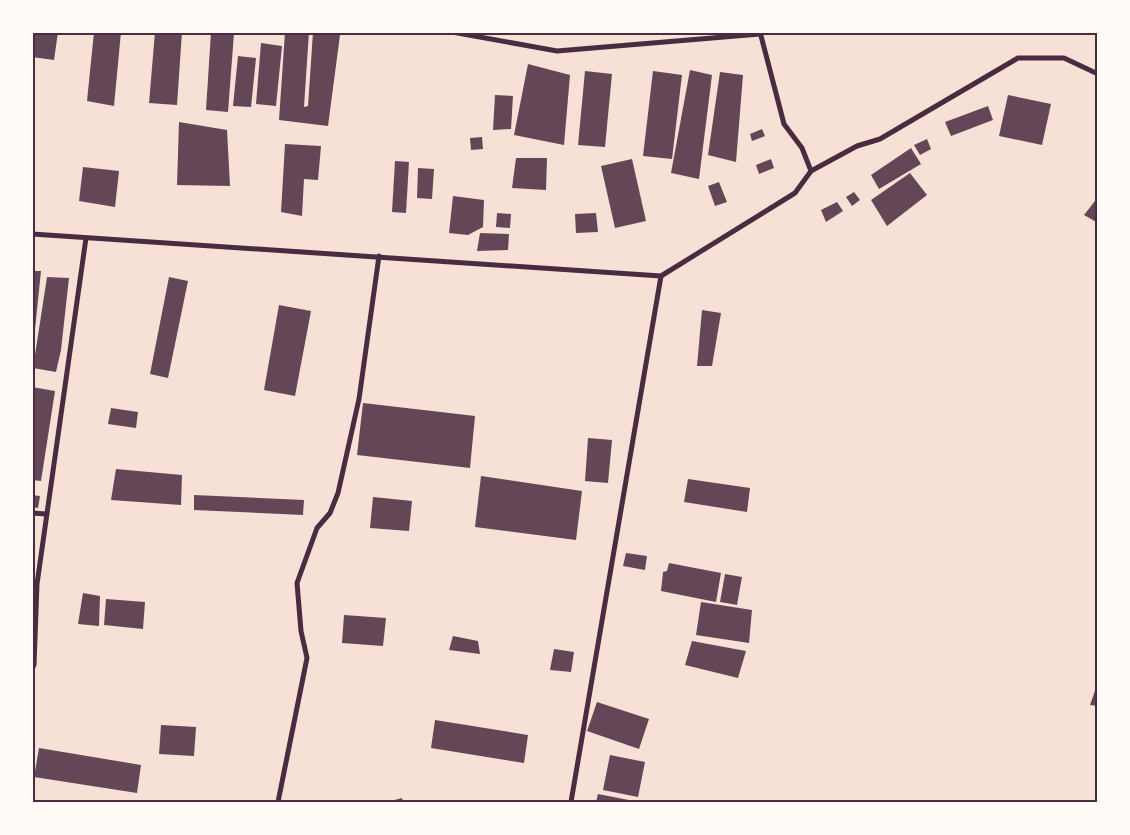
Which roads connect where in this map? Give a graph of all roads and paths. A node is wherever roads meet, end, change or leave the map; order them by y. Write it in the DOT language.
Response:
graph roads {
  1 [pos="452,32"];
  2 [pos="760,33"];
  3 [pos="1098,74"];
  4 [pos="811,171"];
  5 [pos="32,234"];
  6 [pos="86,238"];
  7 [pos="379,256"];
  8 [pos="661,276"];
  9 [pos="32,513"];
  10 [pos="46,514"];
  11 [pos="32,669"];
  12 [pos="278,802"];
  13 [pos="571,802"];
  1 -- 2 [label="street"];
  2 -- 4 [label="street"];
  3 -- 4 [label="street"];
  4 -- 8 [label="street"];
  5 -- 6 [label="street"];
  6 -- 7 [label="street"];
  6 -- 10 [label="street"];
  7 -- 8 [label="street"];
  7 -- 12 [label="street"];
  8 -- 13 [label="street"];
  9 -- 10 [label="street"];
  10 -- 11 [label="street"];
}
